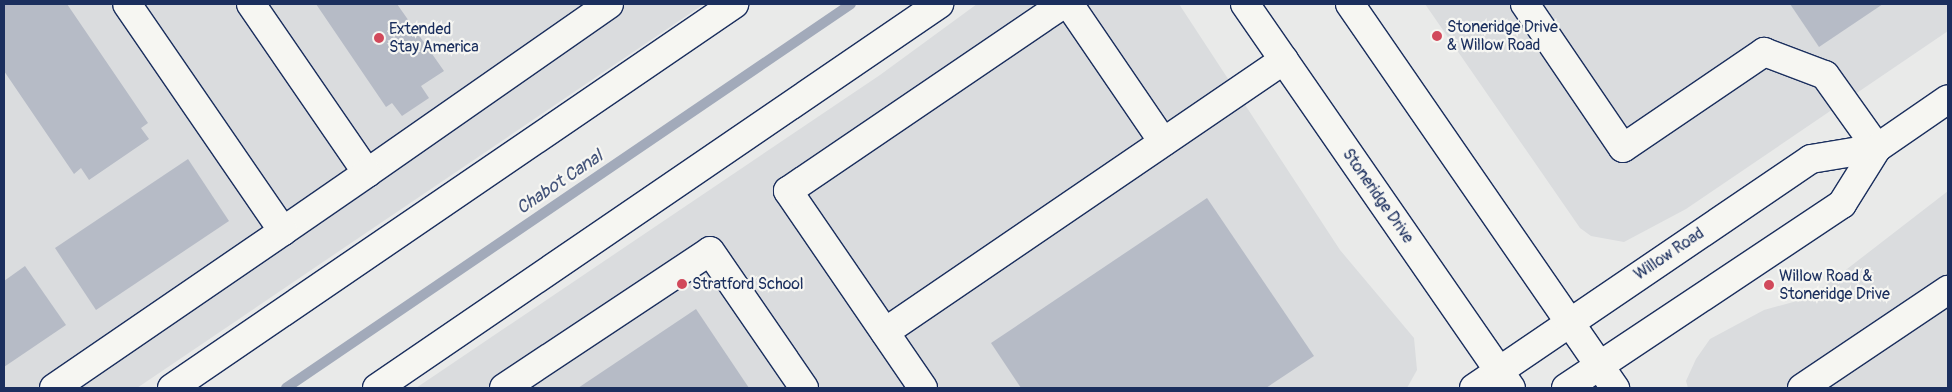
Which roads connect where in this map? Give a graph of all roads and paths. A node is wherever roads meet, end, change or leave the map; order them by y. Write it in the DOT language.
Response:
graph roads {
  1 [pos="127,4"];
  2 [pos="251,4"];
  3 [pos="610,4"];
  4 [pos="734,4"];
  5 [pos="939,4"];
  6 [pos="1063,4"];
  7 [pos="1069,4"];
  8 [pos="1245,4"];
  9 [pos="1350,4"];
  10 [pos="1525,4"];
  11 [pos="1284,60"];
  12 [pos="1948,99"];
  13 [pos="1163,142"];
  14 [pos="1877,148"];
  15 [pos="367,173"];
  16 [pos="284,231"];
  17 [pos="1948,290"];
  18 [pos="1570,322"];
  19 [pos="885,332"];
  20 [pos="1599,366"];
  21 [pos="1505,379"];
  22 [pos="54,388"];
  23 [pos="172,388"];
  24 [pos="377,388"];
  25 [pos="504,388"];
  26 [pos="804,388"];
  27 [pos="923,388"];
  28 [pos="1474,388"];
  29 [pos="1566,388"];
  30 [pos="1615,388"];
  31 [pos="1802,388"];
  1 -- 16 [label="street"];
  2 -- 15 [label="street"];
  3 -- 15 [label="street"];
  4 -- 23 [label="street"];
  5 -- 24 [label="street"];
  6 -- 19 [label="street"];
  7 -- 13 [label="street"];
  8 -- 11 [label="street, Stoneridge Drive"];
  9 -- 18 [label="street"];
  10 -- 14 [label="street"];
  11 -- 13 [label="street"];
  11 -- 21 [label="street, Stoneridge Drive"];
  12 -- 14 [label="street, Willow Road"];
  13 -- 19 [label="street"];
  14 -- 18 [label="street, Willow Road"];
  14 -- 20 [label="street, Willow Road"];
  15 -- 16 [label="street"];
  16 -- 22 [label="street"];
  17 -- 31 [label="street"];
  18 -- 20 [label="street"];
  18 -- 21 [label="street, Willow Road"];
  19 -- 27 [label="street"];
  20 -- 29 [label="street, Willow Road"];
  20 -- 30 [label="street"];
  21 -- 28 [label="street, Willow Road"];
  25 -- 26 [label="street"];
}
